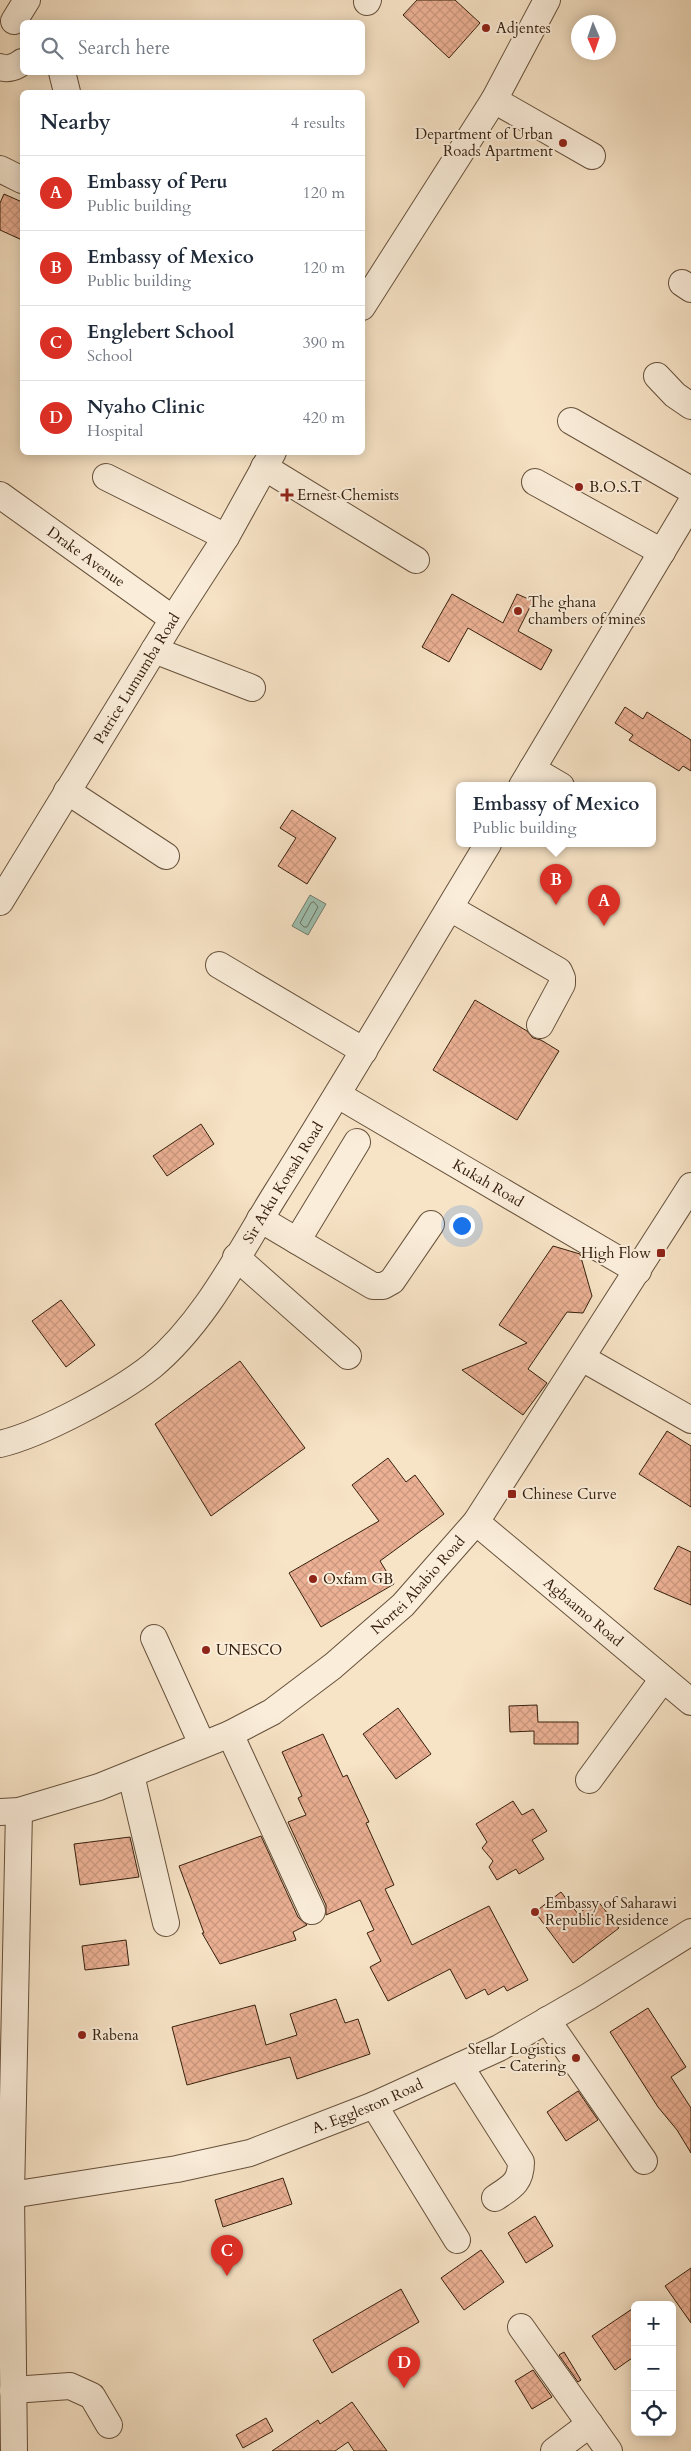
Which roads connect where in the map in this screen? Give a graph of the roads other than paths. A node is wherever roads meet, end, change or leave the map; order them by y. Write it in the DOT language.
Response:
graph roads {
  1 [pos="547,0"];
  2 [pos="63,75"];
  3 [pos="67,90"];
  4 [pos="494,100"];
  5 [pos="592,156"];
  6 [pos="0,169"];
  7 [pos="20,179"];
  8 [pos="365,302"];
  9 [pos="657,376"];
  10 [pos="691,406"];
  11 [pos="571,421"];
  12 [pos="268,460"];
  13 [pos="106,477"];
  14 [pos="535,482"];
  15 [pos="691,490"];
  16 [pos="0,494"];
  17 [pos="691,503"];
  18 [pos="226,536"];
  19 [pos="662,552"];
  20 [pos="416,560"];
  21 [pos="173,619"];
  22 [pos="154,650"];
  23 [pos="252,688"];
  24 [pos="527,778"];
  25 [pos="544,782"];
  26 [pos="67,791"];
  27 [pos="486,847"];
  28 [pos="166,856"];
  29 [pos="0,902"];
  30 [pos="450,908"];
  31 [pos="219,966"];
  32 [pos="540,1025"];
  33 [pos="364,1051"];
  34 [pos="338,1095"];
  35 [pos="357,1142"];
  36 [pos="691,1186"];
  37 [pos="260,1219"];
  38 [pos="431,1224"];
  39 [pos="297,1241"];
  40 [pos="236,1258"];
  41 [pos="638,1271"];
  42 [pos="348,1356"];
  43 [pos="582,1358"];
  44 [pos="691,1420"];
  45 [pos="0,1444"];
  46 [pos="476,1522"];
  47 [pos="154,1638"];
  48 [pos="664,1679"];
  49 [pos="691,1702"];
  50 [pos="230,1734"];
  51 [pos="202,1744"];
  52 [pos="130,1775"];
  53 [pos="589,1780"];
  54 [pos="9,1811"];
  55 [pos="312,1911"];
  56 [pos="166,1923"];
  57 [pos="691,1932"];
  58 [pos="547,2020"];
  59 [pos="460,2066"];
  60 [pos="374,2106"];
  61 [pos="644,2161"];
  62 [pos="11,2195"];
  63 [pos="495,2198"];
  64 [pos="457,2240"];
  65 [pos="6,2264"];
  66 [pos="521,2327"];
  67 [pos="13,2390"];
  68 [pos="590,2424"];
  69 [pos="109,2426"];
  70 [pos="14,2451"];
  71 [pos="554,2451"];
  72 [pos="609,2451"];
  1 -- 4 [label="street"];
  2 -- 3 [label="street"];
  4 -- 5 [label="street"];
  4 -- 8 [label="street"];
  6 -- 7 [label="street"];
  9 -- 10 [label="street"];
  11 -- 15 [label="street"];
  12 -- 18 [label="street, Patrice Lumumba Road"];
  12 -- 20 [label="street"];
  13 -- 18 [label="street"];
  14 -- 19 [label="street"];
  16 -- 21 [label="street, Drake Avenue"];
  17 -- 19 [label="street"];
  18 -- 21 [label="street, Patrice Lumumba Road"];
  19 -- 24 [label="street"];
  21 -- 22 [label="street, Patrice Lumumba Road"];
  22 -- 23 [label="street"];
  22 -- 26 [label="street, Patrice Lumumba Road"];
  24 -- 25 [label="street"];
  26 -- 28 [label="street"];
  26 -- 29 [label="street, Patrice Lumumba Road"];
  27 -- 30 [label="street, Sir Arku Korsah Road"];
  30 -- 32 [label="street"];
  30 -- 33 [label="street, Sir Arku Korsah Road"];
  31 -- 33 [label="street"];
  33 -- 34 [label="street, Sir Arku Korsah Road"];
  34 -- 37 [label="street, Sir Arku Korsah Road"];
  34 -- 41 [label="street, Kukah Road"];
  35 -- 39 [label="street"];
  36 -- 41 [label="street, Nortei Ababio Road"];
  37 -- 39 [label="street"];
  37 -- 40 [label="street, Sir Arku Korsah Road"];
  38 -- 39 [label="street"];
  40 -- 42 [label="street"];
  40 -- 45 [label="street, Sir Arku Korsah Road"];
  41 -- 43 [label="street, Nortei Ababio Road"];
  43 -- 44 [label="street"];
  43 -- 46 [label="street, Nortei Ababio Road"];
  46 -- 48 [label="street, Agbaamo Road"];
  46 -- 50 [label="street, Nortei Ababio Road"];
  47 -- 51 [label="street"];
  48 -- 49 [label="street, Agbaamo Road"];
  48 -- 53 [label="street"];
  50 -- 51 [label="street, Nortei Ababio Road"];
  50 -- 55 [label="street"];
  51 -- 52 [label="street, Nortei Ababio Road"];
  52 -- 54 [label="street, Nortei Ababio Road"];
  52 -- 56 [label="street"];
  54 -- 62 [label="street"];
  57 -- 58 [label="street, A. Eggleston Road"];
  58 -- 59 [label="street, A. Eggleston Road"];
  58 -- 61 [label="street"];
  59 -- 60 [label="street, A. Eggleston Road"];
  59 -- 63 [label="street"];
  60 -- 62 [label="street, A. Eggleston Road"];
  60 -- 64 [label="street"];
  62 -- 65 [label="street"];
  65 -- 67 [label="street"];
  66 -- 68 [label="street"];
  67 -- 69 [label="street"];
  67 -- 70 [label="street"];
  68 -- 71 [label="street"];
  68 -- 72 [label="street"];
}
